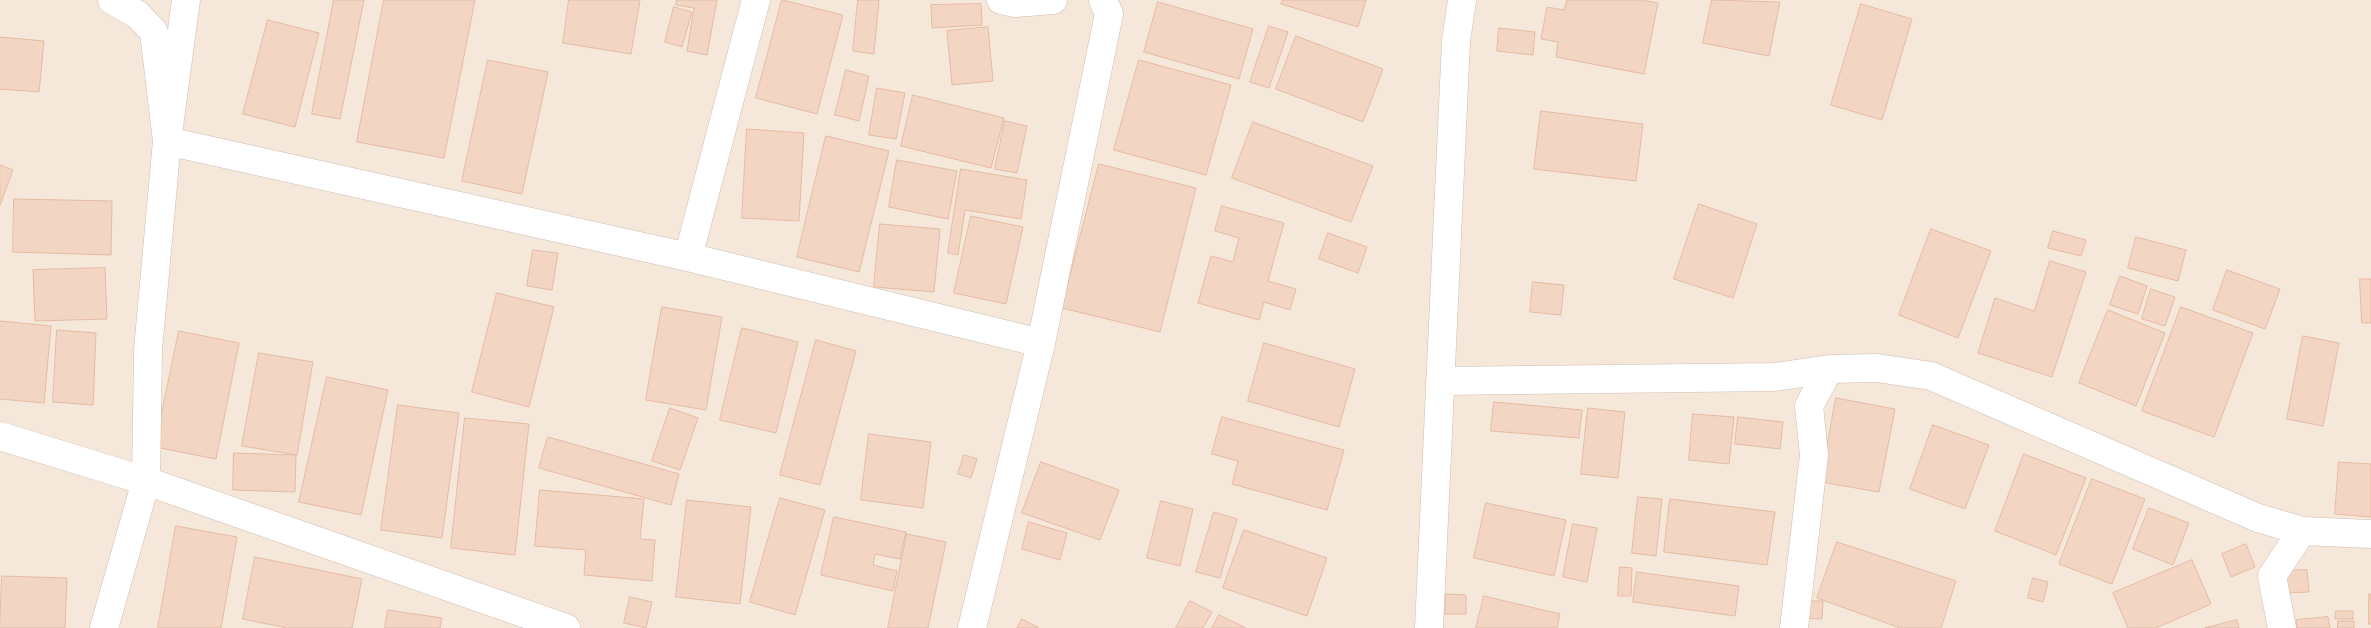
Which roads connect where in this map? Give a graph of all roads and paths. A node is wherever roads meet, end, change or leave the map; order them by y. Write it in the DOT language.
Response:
graph roads {
  1 [pos="112,0"];
  2 [pos="186,0"];
  3 [pos="756,0"];
  4 [pos="1001,0"];
  5 [pos="1053,0"];
  6 [pos="1103,0"];
  7 [pos="1462,0"];
  8 [pos="166,141"];
  9 [pos="688,257"];
  10 [pos="1042,342"];
  11 [pos="1829,369"];
  12 [pos="1775,377"];
  13 [pos="1440,381"];
  14 [pos="1809,406"];
  15 [pos="0,436"];
  16 [pos="146,481"];
  17 [pos="2302,531"];
  18 [pos="2371,534"];
  19 [pos="104,628"];
  20 [pos="566,628"];
  21 [pos="972,628"];
  22 [pos="1429,628"];
  23 [pos="1794,628"];
  24 [pos="2282,628"];
  1 -- 8 [label="street"];
  2 -- 8 [label="street"];
  3 -- 9 [label="street"];
  4 -- 5 [label="street"];
  6 -- 10 [label="street"];
  7 -- 13 [label="street"];
  8 -- 9 [label="street"];
  8 -- 16 [label="street"];
  9 -- 10 [label="street"];
  10 -- 21 [label="street"];
  11 -- 12 [label="street"];
  11 -- 14 [label="street"];
  11 -- 17 [label="street"];
  12 -- 13 [label="street"];
  12 -- 14 [label="street"];
  13 -- 22 [label="street"];
  14 -- 23 [label="street"];
  15 -- 16 [label="street"];
  16 -- 19 [label="street"];
  16 -- 20 [label="street"];
  17 -- 18 [label="street"];
  17 -- 24 [label="street"];
}
